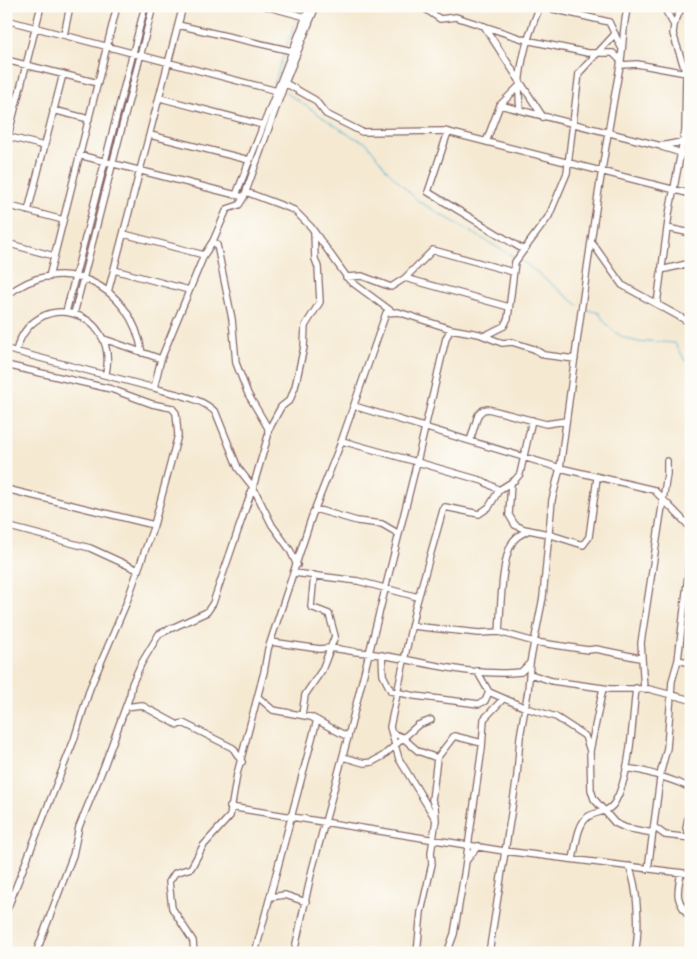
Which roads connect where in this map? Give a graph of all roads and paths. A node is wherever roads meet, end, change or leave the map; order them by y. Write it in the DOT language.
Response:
graph roads {
  1 [pos="42,6"];
  2 [pos="70,6"];
  3 [pos="117,6"];
  4 [pos="145,6"];
  5 [pos="153,6"];
  6 [pos="183,6"];
  7 [pos="265,6"];
  8 [pos="310,6"];
  9 [pos="316,6"];
  10 [pos="421,6"];
  11 [pos="540,6"];
  12 [pos="628,6"];
  13 [pos="663,6"];
  14 [pos="682,6"];
  15 [pos="306,17"];
  16 [pos="6,20"];
  17 [pos="178,25"];
  18 [pos="484,26"];
  19 [pos="674,26"];
  20 [pos="36,28"];
  21 [pos="616,34"];
  22 [pos="64,35"];
  23 [pos="526,40"];
  24 [pos="107,46"];
  25 [pos="622,49"];
  26 [pos="292,52"];
  27 [pos="132,53"];
  28 [pos="598,53"];
  29 [pos="141,55"];
  30 [pos="6,60"];
  31 [pos="169,62"];
  32 [pos="621,63"];
  33 [pos="26,65"];
  34 [pos="62,74"];
  35 [pos="688,75"];
  36 [pos="519,78"];
  37 [pos="98,83"];
  38 [pos="285,83"];
  39 [pos="518,87"];
  40 [pos="276,91"];
  41 [pos="6,98"];
  42 [pos="160,98"];
  43 [pos="17,101"];
  44 [pos="500,105"];
  45 [pos="53,110"];
  46 [pos="520,110"];
  47 [pos="543,117"];
  48 [pos="88,119"];
  49 [pos="263,125"];
  50 [pos="574,125"];
  51 [pos="448,132"];
  52 [pos="607,134"];
  53 [pos="7,136"];
  54 [pos="150,136"];
  55 [pos="691,140"];
  56 [pos="683,141"];
  57 [pos="486,142"];
  58 [pos="44,146"];
  59 [pos="661,146"];
  60 [pos="680,154"];
  61 [pos="80,155"];
  62 [pos="691,156"];
  63 [pos="250,160"];
  64 [pos="104,161"];
  65 [pos="112,163"];
  66 [pos="569,163"];
  67 [pos="141,170"];
  68 [pos="601,172"];
  69 [pos="674,190"];
  70 [pos="245,194"];
  71 [pos="691,194"];
  72 [pos="236,195"];
  73 [pos="6,205"];
  74 [pos="28,210"];
  75 [pos="63,220"];
  76 [pos="667,228"];
  77 [pos="314,232"];
  78 [pos="691,233"];
  79 [pos="124,234"];
  80 [pos="213,241"];
  81 [pos="6,244"];
  82 [pos="592,244"];
  83 [pos="524,250"];
  84 [pos="204,255"];
  85 [pos="54,256"];
  86 [pos="691,262"];
  87 [pos="114,270"];
  88 [pos="661,270"];
  89 [pos="513,272"];
  90 [pos="49,277"];
  91 [pos="74,277"];
  92 [pos="346,277"];
  93 [pos="405,278"];
  94 [pos="83,279"];
  95 [pos="189,290"];
  96 [pos="108,292"];
  97 [pos="6,296"];
  98 [pos="657,304"];
  99 [pos="509,308"];
  100 [pos="391,311"];
  101 [pos="66,312"];
  102 [pos="74,314"];
  103 [pos="691,323"];
  104 [pos="451,329"];
  105 [pos="484,336"];
  106 [pos="104,339"];
  107 [pos="6,349"];
  108 [pos="16,351"];
  109 [pos="142,353"];
  110 [pos="575,358"];
  111 [pos="161,359"];
  112 [pos="6,365"];
  113 [pos="106,373"];
  114 [pos="154,388"];
  115 [pos="354,406"];
  116 [pos="532,420"];
  117 [pos="566,421"];
  118 [pos="424,429"];
  119 [pos="268,431"];
  120 [pos="470,440"];
  121 [pos="342,441"];
  122 [pos="525,457"];
  123 [pos="667,461"];
  124 [pos="418,462"];
  125 [pos="560,468"];
  126 [pos="597,478"];
  127 [pos="511,484"];
  128 [pos="253,487"];
  129 [pos="6,489"];
  130 [pos="499,490"];
  131 [pos="663,499"];
  132 [pos="315,509"];
  133 [pos="154,524"];
  134 [pos="6,526"];
  135 [pos="529,530"];
  136 [pos="399,534"];
  137 [pos="548,534"];
  138 [pos="297,565"];
  139 [pos="138,570"];
  140 [pos="294,573"];
  141 [pos="314,575"];
  142 [pos="688,586"];
  143 [pos="385,587"];
  144 [pos="418,598"];
  145 [pos="412,626"];
  146 [pos="499,632"];
  147 [pos="271,642"];
  148 [pos="536,642"];
  149 [pos="331,648"];
  150 [pos="369,653"];
  151 [pos="382,655"];
  152 [pos="640,658"];
  153 [pos="404,659"];
  154 [pos="678,660"];
  155 [pos="530,663"];
  156 [pos="691,663"];
  157 [pos="477,671"];
  158 [pos="530,674"];
  159 [pos="603,688"];
  160 [pos="636,688"];
  161 [pos="644,689"];
  162 [pos="396,692"];
  163 [pos="489,692"];
  164 [pos="672,695"];
  165 [pos="258,697"];
  166 [pos="503,699"];
  167 [pos="691,700"];
  168 [pos="126,707"];
  169 [pos="526,708"];
  170 [pos="302,715"];
  171 [pos="317,720"];
  172 [pos="431,720"];
  173 [pos="392,733"];
  174 [pos="348,737"];
  175 [pos="402,737"];
  176 [pos="482,743"];
  177 [pos="395,745"];
  178 [pos="590,751"];
  179 [pos="343,757"];
  180 [pos="437,758"];
  181 [pos="242,762"];
  182 [pos="626,769"];
  183 [pos="660,776"];
  184 [pos="691,789"];
  185 [pos="691,802"];
  186 [pos="230,807"];
  187 [pos="604,811"];
  188 [pos="292,817"];
  189 [pos="436,820"];
  190 [pos="324,822"];
  191 [pos="654,830"];
  192 [pos="691,837"];
  193 [pos="433,840"];
  194 [pos="468,845"];
  195 [pos="478,846"];
  196 [pos="504,851"];
  197 [pos="573,859"];
  198 [pos="466,861"];
  199 [pos="629,866"];
  200 [pos="648,868"];
  201 [pos="681,873"];
  202 [pos="691,874"];
  203 [pos="270,897"];
  204 [pos="306,902"];
  205 [pos="6,912"];
  206 [pos="690,918"];
  207 [pos="36,953"];
  208 [pos="194,953"];
  209 [pos="255,953"];
  210 [pos="294,953"];
  211 [pos="417,953"];
  212 [pos="447,953"];
  213 [pos="489,953"];
  214 [pos="635,953"];
  1 -- 20 [label="street"];
  2 -- 22 [label="street"];
  3 -- 24 [label="street"];
  4 -- 27 [label="street"];
  5 -- 29 [label="street"];
  6 -- 17 [label="street"];
  7 -- 15 [label="street"];
  8 -- 15 [label="street"];
  9 -- 38 [label="street"];
  10 -- 18 [label="street"];
  11 -- 21 [label="street"];
  11 -- 23 [label="street"];
  12 -- 25 [label="street"];
  13 -- 19 [label="street"];
  14 -- 19 [label="street"];
  15 -- 26 [label="street"];
  16 -- 20 [label="street"];
  17 -- 26 [label="street"];
  17 -- 31 [label="street"];
  18 -- 23 [label="street"];
  18 -- 36 [label="street"];
  19 -- 35 [label="street"];
  20 -- 22 [label="street"];
  20 -- 33 [label="street"];
  21 -- 25 [label="street"];
  21 -- 28 [label="street"];
  22 -- 24 [label="street"];
  23 -- 28 [label="street"];
  23 -- 36 [label="street"];
  24 -- 27 [label="street"];
  24 -- 37 [label="street"];
  25 -- 32 [label="street"];
  26 -- 40 [label="street"];
  27 -- 29 [label="street"];
  27 -- 64 [label="street"];
  28 -- 32 [label="street"];
  28 -- 50 [label="street"];
  29 -- 31 [label="street"];
  29 -- 65 [label="street"];
  30 -- 33 [label="street"];
  31 -- 40 [label="street"];
  31 -- 42 [label="street"];
  32 -- 35 [label="street"];
  32 -- 52 [label="street"];
  33 -- 34 [label="street"];
  33 -- 43 [label="street"];
  34 -- 37 [label="street"];
  34 -- 45 [label="street"];
  35 -- 56 [label="street"];
  36 -- 39 [label="street"];
  36 -- 47 [label="street"];
  37 -- 48 [label="street"];
  38 -- 51 [label="street"];
  38 -- 70 [label="street"];
  39 -- 44 [label="street"];
  39 -- 46 [label="street"];
  40 -- 49 [label="street"];
  41 -- 43 [label="street"];
  42 -- 49 [label="street"];
  42 -- 54 [label="street"];
  43 -- 53 [label="street"];
  44 -- 46 [label="street"];
  44 -- 57 [label="street"];
  45 -- 48 [label="street"];
  45 -- 58 [label="street"];
  46 -- 47 [label="street"];
  47 -- 50 [label="street"];
  48 -- 61 [label="street"];
  49 -- 63 [label="street"];
  50 -- 52 [label="street"];
  50 -- 66 [label="street"];
  51 -- 57 [label="street"];
  51 -- 83 [label="street"];
  52 -- 59 [label="street"];
  52 -- 68 [label="street"];
  53 -- 58 [label="street"];
  54 -- 63 [label="street"];
  54 -- 67 [label="street"];
  55 -- 56 [label="street"];
  56 -- 59 [label="street"];
  56 -- 60 [label="street"];
  57 -- 66 [label="street"];
  58 -- 74 [label="street"];
  59 -- 60 [label="street"];
  60 -- 62 [label="street"];
  60 -- 69 [label="street"];
  61 -- 64 [label="street"];
  61 -- 75 [label="street"];
  63 -- 72 [label="street"];
  64 -- 65 [label="street"];
  64 -- 91 [label="street"];
  65 -- 67 [label="street"];
  65 -- 94 [label="street"];
  66 -- 68 [label="street"];
  66 -- 83 [label="street"];
  67 -- 72 [label="street"];
  67 -- 79 [label="street"];
  68 -- 69 [label="street"];
  68 -- 82 [label="street"];
  69 -- 71 [label="street"];
  69 -- 76 [label="street"];
  70 -- 72 [label="street"];
  70 -- 77 [label="street"];
  70 -- 80 [label="street"];
  73 -- 74 [label="street"];
  74 -- 75 [label="street"];
  75 -- 85 [label="street"];
  76 -- 78 [label="street"];
  76 -- 88 [label="street"];
  77 -- 92 [label="street"];
  77 -- 119 [label="street"];
  79 -- 84 [label="street"];
  79 -- 87 [label="street"];
  80 -- 84 [label="street"];
  80 -- 119 [label="street"];
  81 -- 85 [label="street"];
  82 -- 98 [label="street"];
  82 -- 110 [label="street"];
  83 -- 89 [label="street"];
  84 -- 95 [label="street"];
  85 -- 90 [label="street"];
  86 -- 88 [label="street"];
  87 -- 95 [label="street"];
  87 -- 96 [label="street"];
  88 -- 98 [label="street"];
  89 -- 93 [label="street"];
  89 -- 99 [label="street"];
  90 -- 91 [label="street"];
  90 -- 97 [label="street"];
  91 -- 94 [label="street"];
  91 -- 101 [label="street"];
  92 -- 93 [label="street"];
  92 -- 100 [label="street"];
  93 -- 99 [label="street"];
  94 -- 96 [label="street"];
  94 -- 102 [label="street"];
  95 -- 111 [label="street"];
  96 -- 109 [label="street"];
  98 -- 103 [label="street"];
  99 -- 105 [label="street"];
  100 -- 104 [label="street"];
  100 -- 115 [label="street"];
  101 -- 102 [label="street"];
  101 -- 108 [label="street"];
  102 -- 106 [label="street"];
  104 -- 105 [label="street"];
  104 -- 118 [label="street"];
  105 -- 110 [label="street"];
  106 -- 109 [label="street"];
  106 -- 113 [label="street"];
  107 -- 108 [label="street"];
  108 -- 113 [label="street"];
  109 -- 111 [label="street"];
  110 -- 117 [label="street"];
  111 -- 114 [label="street"];
  112 -- 133 [label="street"];
  113 -- 114 [label="street"];
  114 -- 128 [label="street"];
  115 -- 118 [label="street"];
  115 -- 121 [label="street"];
  116 -- 117 [label="street"];
  116 -- 120 [label="street"];
  116 -- 122 [label="street"];
  117 -- 125 [label="street"];
  118 -- 120 [label="street"];
  118 -- 124 [label="street"];
  119 -- 128 [label="street"];
  120 -- 122 [label="street"];
  121 -- 124 [label="street"];
  121 -- 132 [label="street"];
  122 -- 125 [label="street"];
  122 -- 127 [label="street"];
  123 -- 131 [label="street"];
  124 -- 130 [label="street"];
  124 -- 136 [label="street"];
  125 -- 126 [label="street"];
  125 -- 137 [label="street"];
  126 -- 131 [label="street"];
  126 -- 137 [label="street"];
  127 -- 130 [label="street"];
  127 -- 135 [label="street"];
  128 -- 138 [label="street"];
  128 -- 168 [label="street"];
  129 -- 133 [label="street"];
  130 -- 144 [label="street"];
  131 -- 142 [label="street"];
  131 -- 152 [label="street"];
  132 -- 136 [label="street"];
  132 -- 138 [label="street"];
  133 -- 139 [label="street"];
  134 -- 139 [label="street"];
  135 -- 137 [label="street"];
  135 -- 146 [label="street"];
  136 -- 143 [label="street"];
  137 -- 148 [label="street"];
  138 -- 140 [label="street"];
  139 -- 205 [label="street"];
  140 -- 141 [label="street"];
  140 -- 147 [label="street"];
  141 -- 143 [label="street"];
  141 -- 149 [label="street"];
  142 -- 154 [label="street"];
  143 -- 144 [label="street"];
  143 -- 150 [label="street"];
  144 -- 145 [label="street"];
  145 -- 146 [label="street"];
  145 -- 153 [label="street"];
  146 -- 148 [label="street"];
  147 -- 149 [label="street"];
  147 -- 165 [label="street"];
  148 -- 152 [label="street"];
  148 -- 155 [label="street"];
  149 -- 150 [label="street"];
  149 -- 170 [label="street"];
  150 -- 151 [label="street"];
  150 -- 174 [label="street"];
  151 -- 153 [label="street"];
  151 -- 162 [label="street"];
  152 -- 161 [label="street"];
  153 -- 157 [label="street"];
  153 -- 162 [label="street"];
  154 -- 156 [label="street"];
  154 -- 164 [label="street"];
  155 -- 157 [label="street"];
  155 -- 158 [label="street"];
  157 -- 163 [label="street"];
  158 -- 159 [label="street"];
  158 -- 169 [label="street"];
  159 -- 160 [label="street"];
  159 -- 178 [label="street"];
  160 -- 161 [label="street"];
  160 -- 182 [label="street"];
  161 -- 164 [label="street"];
  162 -- 163 [label="street"];
  162 -- 173 [label="street"];
  163 -- 166 [label="street"];
  164 -- 167 [label="street"];
  164 -- 183 [label="street"];
  165 -- 170 [label="street"];
  165 -- 181 [label="street"];
  166 -- 169 [label="street"];
  166 -- 176 [label="street"];
  168 -- 181 [label="street"];
  168 -- 207 [label="street"];
  169 -- 178 [label="street"];
  169 -- 196 [label="street"];
  170 -- 171 [label="street"];
  171 -- 174 [label="street"];
  171 -- 188 [label="street"];
  172 -- 175 [label="street"];
  173 -- 175 [label="street"];
  173 -- 177 [label="street"];
  174 -- 179 [label="street"];
  175 -- 177 [label="street"];
  175 -- 180 [label="street"];
  176 -- 180 [label="street"];
  176 -- 194 [label="street"];
  177 -- 179 [label="street"];
  177 -- 189 [label="street"];
  178 -- 187 [label="street"];
  179 -- 190 [label="street"];
  180 -- 189 [label="street"];
  181 -- 186 [label="street"];
  182 -- 183 [label="street"];
  182 -- 187 [label="street"];
  183 -- 184 [label="street"];
  183 -- 191 [label="street"];
  185 -- 192 [label="street"];
  186 -- 188 [label="street"];
  186 -- 208 [label="street"];
  187 -- 191 [label="street"];
  187 -- 197 [label="street"];
  188 -- 190 [label="street"];
  188 -- 203 [label="street"];
  189 -- 193 [label="street"];
  190 -- 193 [label="street"];
  190 -- 204 [label="street"];
  191 -- 192 [label="street"];
  191 -- 200 [label="street"];
  193 -- 194 [label="street"];
  193 -- 211 [label="street"];
  194 -- 195 [label="street"];
  194 -- 198 [label="street"];
  195 -- 196 [label="street"];
  195 -- 198 [label="street"];
  196 -- 197 [label="street"];
  196 -- 213 [label="street"];
  197 -- 199 [label="street"];
  198 -- 212 [label="street"];
  199 -- 200 [label="street"];
  199 -- 214 [label="street"];
  200 -- 201 [label="street"];
  201 -- 202 [label="street"];
  201 -- 206 [label="street"];
  203 -- 204 [label="street"];
  203 -- 209 [label="street"];
  204 -- 210 [label="street"];
}
